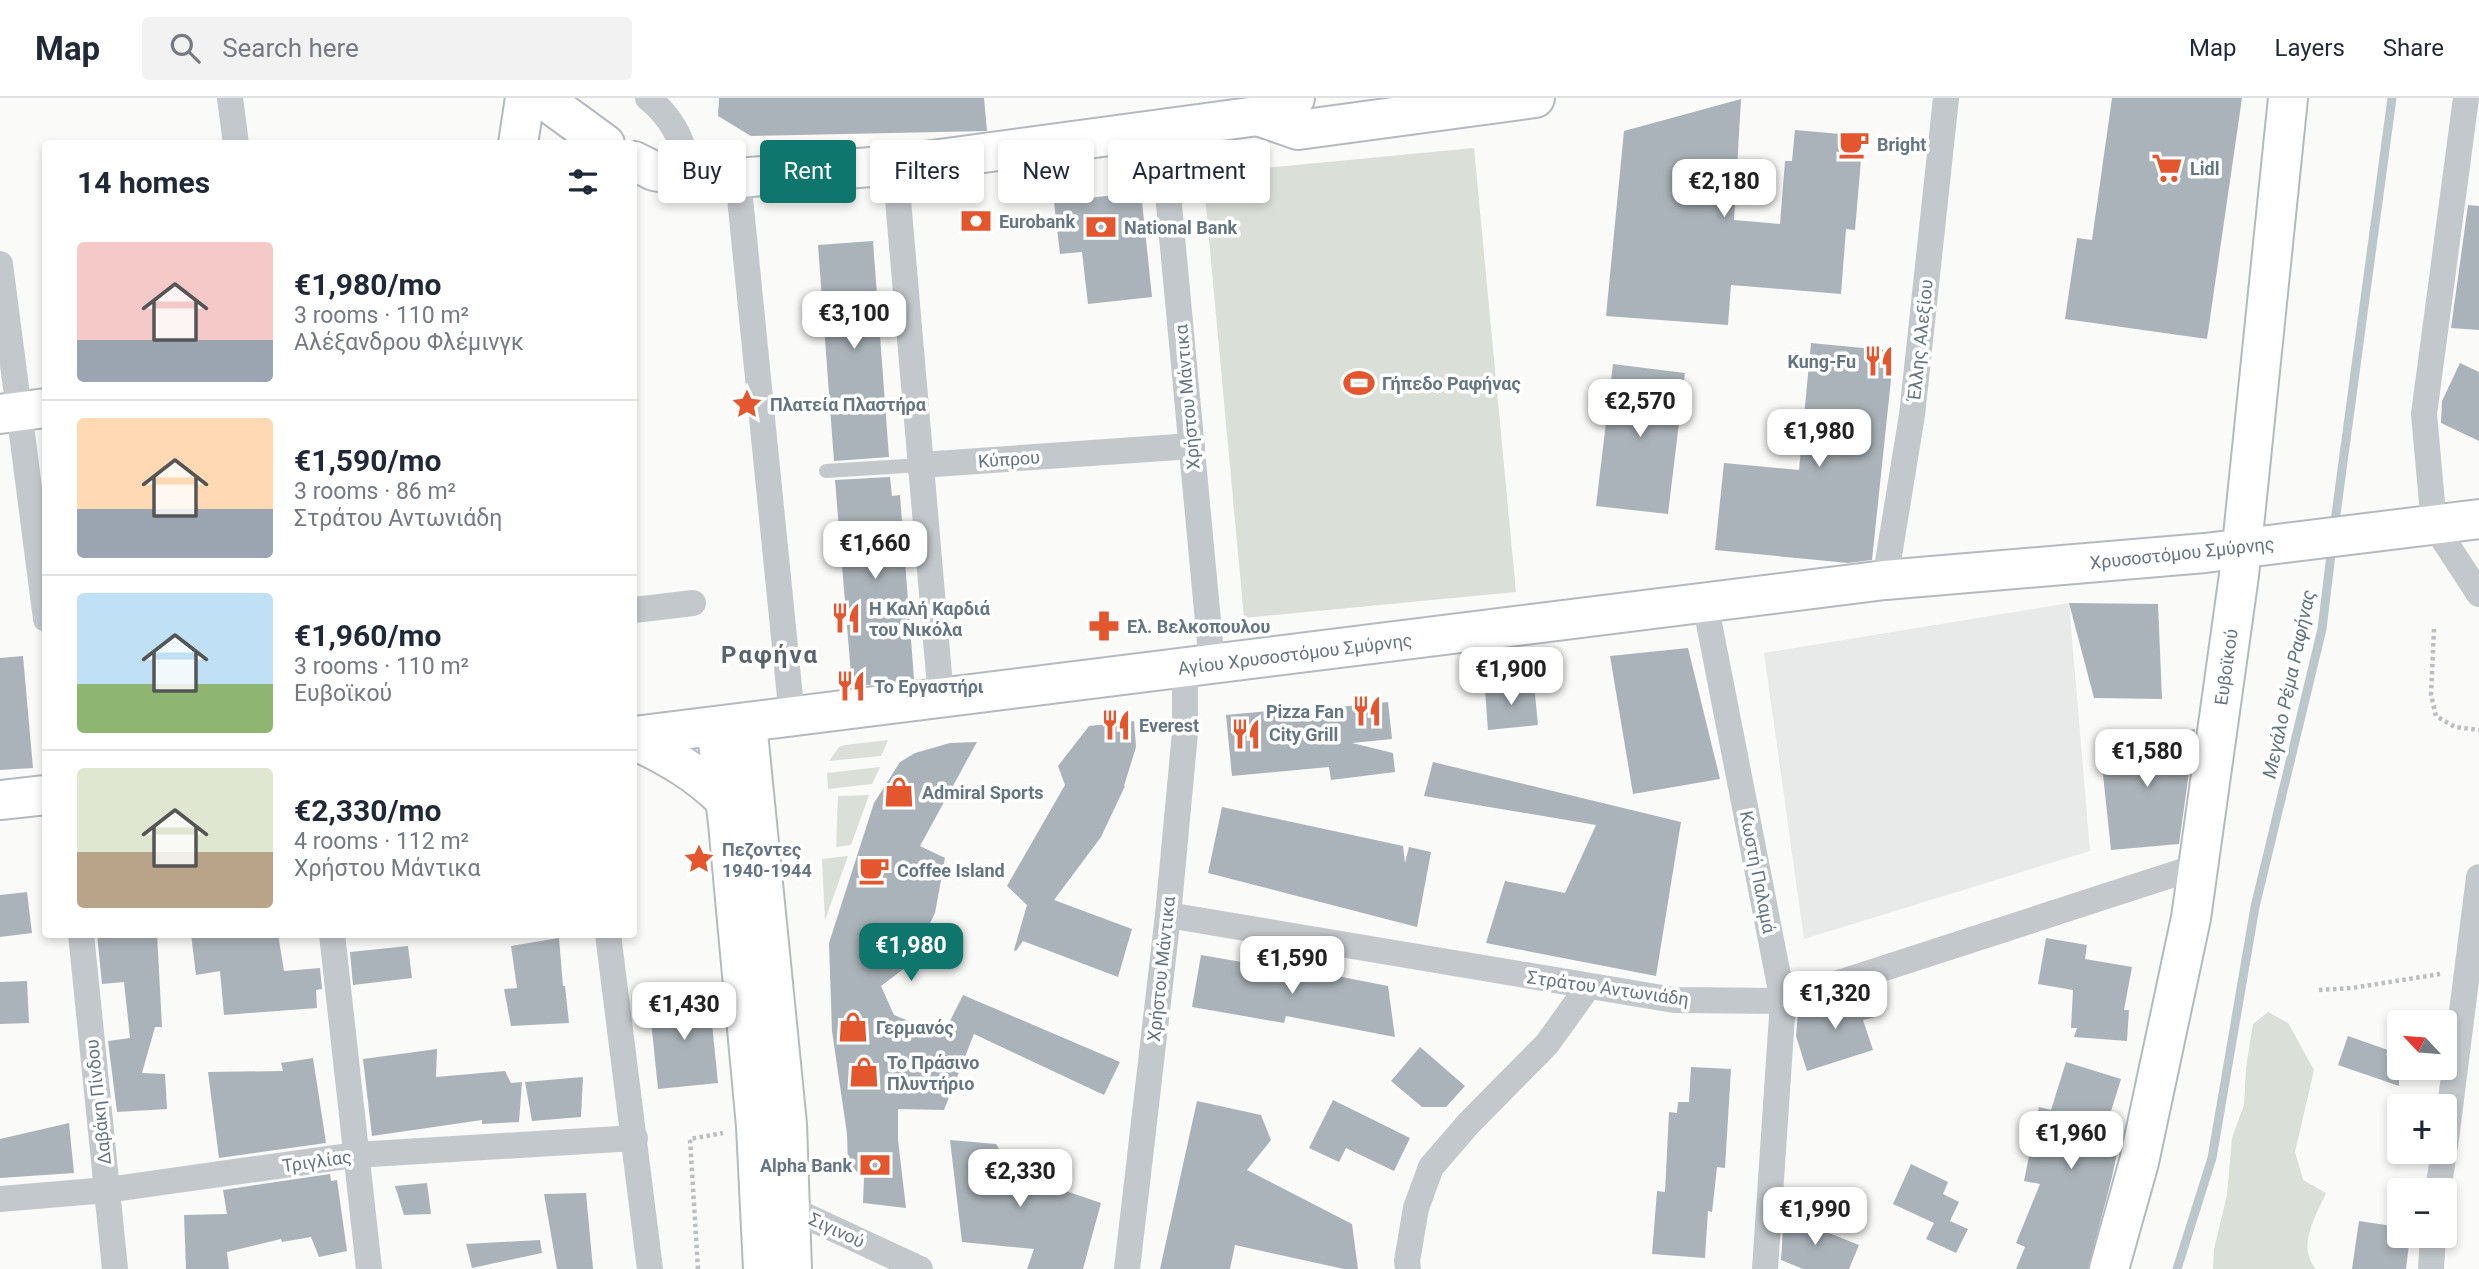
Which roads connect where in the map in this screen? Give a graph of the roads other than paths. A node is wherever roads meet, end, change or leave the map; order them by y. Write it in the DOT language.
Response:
graph roads {
  1 [pos="230,98"];
  2 [pos="525,98"];
  3 [pos="541,98"];
  4 [pos="649,98"];
  5 [pos="1295,98"];
  6 [pos="1535,98"];
  7 [pos="1946,98"];
  8 [pos="2288,98"];
  9 [pos="2466,98"];
  10 [pos="1259,107"];
  11 [pos="1162,130"];
  12 [pos="235,140"];
  13 [pos="519,140"];
  14 [pos="600,140"];
  15 [pos="682,140"];
  16 [pos="984,153"];
  17 [pos="637,162"];
  18 [pos="870,167"];
  19 [pos="658,172"];
  20 [pos="746,177"];
  21 [pos="741,203"];
  22 [pos="898,203"];
  23 [pos="0,264"];
  24 [pos="22,412"];
  25 [pos="1192,446"];
  26 [pos="921,466"];
  27 [pos="825,471"];
  28 [pos="2479,519"];
  29 [pos="2416,527"];
  30 [pos="2242,549"];
  31 [pos="1885,580"];
  32 [pos="42,584"];
  33 [pos="2479,594"];
  34 [pos="692,603"];
  35 [pos="1705,603"];
  36 [pos="637,610"];
  37 [pos="1199,666"];
  38 [pos="941,698"];
  39 [pos="792,717"];
  40 [pos="731,724"];
  41 [pos="637,738"];
  42 [pos="637,740"];
  43 [pos="42,795"];
  44 [pos="0,800"];
  45 [pos="725,800"];
  46 [pos="2199,866"];
  47 [pos="2479,877"];
  48 [pos="1168,915"];
  49 [pos="81,938"];
  50 [pos="332,938"];
  51 [pos="609,938"];
  52 [pos="1588,987"];
  53 [pos="1783,1001"];
  54 [pos="2451,1094"];
  55 [pos="635,1138"];
  56 [pos="355,1155"];
  57 [pos="107,1190"];
  58 [pos="0,1199"];
  59 [pos="791,1209"];
  60 [pos="2432,1248"];
  61 [pos="116,1269"];
  62 [pos="369,1269"];
  63 [pos="650,1269"];
  64 [pos="763,1269"];
  65 [pos="792,1269"];
  66 [pos="920,1269"];
  67 [pos="1127,1269"];
  68 [pos="1408,1269"];
  69 [pos="1765,1269"];
  70 [pos="2109,1269"];
  71 [pos="2431,1269"];
  1 -- 12 [label="street"];
  2 -- 13 [label="main road"];
  3 -- 14 [label="main road"];
  4 -- 15 [label="street"];
  5 -- 10 [label="main road"];
  6 -- 10 [label="main road"];
  7 -- 31 [label="street, Έλλης Αλεξίου"];
  8 -- 30 [label="main road, Ευβοϊκού"];
  9 -- 29 [label="street"];
  10 -- 11 [label="main road"];
  11 -- 16 [label="main road"];
  11 -- 25 [label="street, Χρήστου Μάντικα"];
  17 -- 19 [label="main road"];
  18 -- 20 [label="main road"];
  21 -- 39 [label="street"];
  22 -- 26 [label="street"];
  23 -- 24 [label="street"];
  24 -- 32 [label="street"];
  25 -- 26 [label="street, Κύπρου"];
  25 -- 37 [label="street, Χρήστου Μάντικα"];
  26 -- 27 [label="lane, Κύπρου"];
  26 -- 38 [label="street"];
  28 -- 29 [label="main road, Χρυσοστόμου Σμύρνης"];
  29 -- 30 [label="main road, Χρυσοστόμου Σμύρνης"];
  29 -- 33 [label="street"];
  30 -- 31 [label="main road, Χρυσοστόμου Σμύρνης"];
  30 -- 46 [label="main road, Ευβοϊκού"];
  31 -- 35 [label="main road, Αγίου Χρυσοστόμου Σμύρνης"];
  34 -- 36 [label="street"];
  35 -- 37 [label="main road, Αγίου Χρυσοστόμου Σμύρνης"];
  35 -- 53 [label="street, Κωστή Παλαμά"];
  37 -- 38 [label="main road, Αγίου Χρυσοστόμου Σμύρνης"];
  37 -- 48 [label="street, Χρήστου Μάντικα"];
  38 -- 39 [label="main road, Αγίου Χρυσοστόμου Σμύρνης"];
  39 -- 40 [label="main road, Αγίου Χρυσοστόμου Σμύρνης"];
  40 -- 41 [label="main road, Αγίου Χρυσοστόμου Σμύρνης"];
  40 -- 45 [label="main road"];
  40 -- 59 [label="main road"];
  42 -- 45 [label="main road"];
  43 -- 44 [label="main road"];
  45 -- 64 [label="main road"];
  46 -- 53 [label="street, Στράτου Αντωνιάδη"];
  46 -- 70 [label="main road, Ευβοϊκού"];
  47 -- 54 [label="street"];
  48 -- 52 [label="street, Στράτου Αντωνιάδη"];
  48 -- 67 [label="street, Χρήστου Μάντικα"];
  49 -- 57 [label="street, Δαβάκη Πίνδου"];
  50 -- 56 [label="street"];
  51 -- 55 [label="street"];
  52 -- 53 [label="street, Στράτου Αντωνιάδη"];
  52 -- 68 [label="street"];
  53 -- 69 [label="street, Κωστή Παλαμά"];
  55 -- 56 [label="street, Τριγλίας"];
  55 -- 63 [label="street"];
  56 -- 57 [label="street, Τριγλίας"];
  56 -- 62 [label="street"];
  57 -- 58 [label="street, Τριγλίας"];
  57 -- 61 [label="street, Δαβάκη Πίνδου"];
  59 -- 65 [label="main road"];
  59 -- 66 [label="street, Σιγινού"];
  60 -- 71 [label="street"];
}
